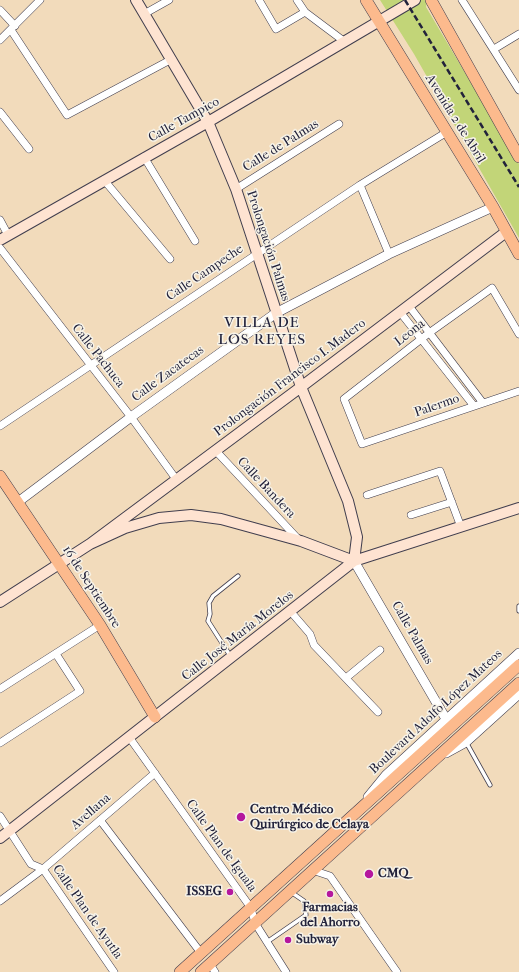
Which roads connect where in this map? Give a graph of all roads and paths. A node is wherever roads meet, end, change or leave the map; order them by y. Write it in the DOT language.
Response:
graph roads {
  1 [pos="40,0"];
  2 [pos="136,0"];
  3 [pos="169,0"];
  4 [pos="259,0"];
  5 [pos="297,0"];
  6 [pos="366,0"];
  7 [pos="415,0"];
  8 [pos="432,0"];
  9 [pos="462,0"];
  10 [pos="0,10"];
  11 [pos="305,12"];
  12 [pos="144,14"];
  13 [pos="379,22"];
  14 [pos="13,28"];
  15 [pos="519,34"];
  16 [pos="0,40"];
  17 [pos="345,42"];
  18 [pos="494,49"];
  19 [pos="172,59"];
  20 [pos="519,90"];
  21 [pos="0,112"];
  22 [pos="208,122"];
  23 [pos="339,124"];
  24 [pos="447,132"];
  25 [pos="29,149"];
  26 [pos="144,157"];
  27 [pos="519,157"];
  28 [pos="104,180"];
  29 [pos="360,185"];
  30 [pos="236,189"];
  31 [pos="493,207"];
  32 [pos="0,220"];
  33 [pos="506,232"];
  34 [pos="4,238"];
  35 [pos="195,241"];
  36 [pos="0,248"];
  37 [pos="256,254"];
  38 [pos="389,254"];
  39 [pos="519,254"];
  40 [pos="170,259"];
  41 [pos="409,306"];
  42 [pos="400,312"];
  43 [pos="276,313"];
  44 [pos="429,333"];
  45 [pos="519,334"];
  46 [pos="422,339"];
  47 [pos="90,366"];
  48 [pos="301,387"];
  49 [pos="519,392"];
  50 [pos="483,403"];
  51 [pos="474,406"];
  52 [pos="131,417"];
  53 [pos="0,426"];
  54 [pos="362,444"];
  55 [pos="215,450"];
  56 [pos="0,476"];
  57 [pos="176,479"];
  58 [pos="368,495"];
  59 [pos="18,502"];
  60 [pos="452,502"];
  61 [pos="519,508"];
  62 [pos="411,516"];
  63 [pos="461,527"];
  64 [pos="301,542"];
  65 [pos="90,544"];
  66 [pos="354,561"];
  67 [pos="60,564"];
  68 [pos="238,576"];
  69 [pos="0,602"];
  70 [pos="519,606"];
  71 [pos="519,611"];
  72 [pos="291,612"];
  73 [pos="100,625"];
  74 [pos="380,650"];
  75 [pos="519,653"];
  76 [pos="56,654"];
  77 [pos="231,658"];
  78 [pos="519,665"];
  79 [pos="346,678"];
  80 [pos="519,683"];
  81 [pos="0,689"];
  82 [pos="519,694"];
  83 [pos="378,712"];
  84 [pos="155,717"];
  85 [pos="446,719"];
  86 [pos="129,737"];
  87 [pos="466,742"];
  88 [pos="0,743"];
  89 [pos="435,759"];
  90 [pos="155,773"];
  91 [pos="490,785"];
  92 [pos="357,811"];
  93 [pos="0,816"];
  94 [pos="100,820"];
  95 [pos="10,830"];
  96 [pos="0,838"];
  97 [pos="43,870"];
  98 [pos="312,870"];
  99 [pos="290,891"];
  100 [pos="0,900"];
  101 [pos="251,908"];
  102 [pos="255,922"];
  103 [pos="267,942"];
  104 [pos="201,953"];
  105 [pos="209,969"];
  106 [pos="114,972"];
  107 [pos="180,972"];
  108 [pos="286,972"];
  109 [pos="397,972"];
  1 -- 14 [label="street"];
  2 -- 12 [label="main road, Prolongación Palmas"];
  3 -- 12 [label="street"];
  4 -- 11 [label="street"];
  5 -- 11 [label="street"];
  6 -- 13 [label="main road, Avenida 2 de Abril"];
  7 -- 13 [label="main road, Calle Tampico"];
  8 -- 27 [label="main road"];
  9 -- 18 [label="street"];
  10 -- 14 [label="street"];
  11 -- 17 [label="street"];
  12 -- 19 [label="main road, Prolongación Palmas"];
  13 -- 17 [label="main road, Calle Tampico"];
  13 -- 24 [label="main road, Avenida 2 de Abril"];
  14 -- 16 [label="street"];
  14 -- 19 [label="street"];
  15 -- 18 [label="street"];
  17 -- 22 [label="main road, Calle Tampico"];
  18 -- 20 [label="street"];
  19 -- 22 [label="main road, Prolongación Palmas"];
  21 -- 25 [label="street"];
  22 -- 26 [label="main road, Calle Tampico"];
  22 -- 30 [label="main road, Prolongación Palmas"];
  23 -- 30 [label="street, Calle de Palmas"];
  24 -- 29 [label="street, Calle Campeche"];
  24 -- 31 [label="main road, Avenida 2 de Abril"];
  26 -- 28 [label="main road, Calle Tampico"];
  26 -- 35 [label="street"];
  28 -- 34 [label="main road, Calle Tampico"];
  28 -- 40 [label="street"];
  29 -- 37 [label="street, Calle Campeche"];
  29 -- 38 [label="street"];
  30 -- 37 [label="main road, Prolongación Palmas"];
  31 -- 33 [label="main road, Avenida 2 de Abril"];
  31 -- 38 [label="street, Calle Zacatecas"];
  32 -- 34 [label="street"];
  33 -- 39 [label="main road, Avenida 2 de Abril"];
  33 -- 41 [label="main road, Prolongación Francisco I. Madero"];
  36 -- 47 [label="street, Calle Pachuca"];
  37 -- 43 [label="main road, Prolongación Palmas"];
  37 -- 47 [label="street, Calle Campeche"];
  38 -- 43 [label="street, Calle Zacatecas"];
  41 -- 42 [label="main road, Prolongación Francisco I. Madero"];
  41 -- 44 [label="street"];
  42 -- 46 [label="street"];
  42 -- 48 [label="main road, Prolongación Francisco I. Madero"];
  43 -- 48 [label="main road, Prolongación Palmas"];
  43 -- 52 [label="street, Calle Zacatecas"];
  44 -- 45 [label="street, Leona"];
  44 -- 46 [label="street, Leona"];
  44 -- 50 [label="street"];
  46 -- 51 [label="street"];
  46 -- 54 [label="street, Leona"];
  47 -- 52 [label="street, Calle Pachuca"];
  47 -- 53 [label="street, Calle Campeche"];
  48 -- 55 [label="main road, Prolongación Francisco I. Madero"];
  48 -- 66 [label="main road, Prolongación Palmas"];
  49 -- 50 [label="street, Palermo"];
  50 -- 51 [label="street, Palermo"];
  51 -- 54 [label="street, Palermo"];
  52 -- 57 [label="street, Calle Pachuca"];
  52 -- 59 [label="street, Calle Zacatecas"];
  55 -- 57 [label="main road, Prolongación Francisco I. Madero"];
  55 -- 64 [label="street, Calle Bandera"];
  56 -- 59 [label="main road, 16 de Septiembre"];
  57 -- 65 [label="main road, Prolongación Francisco I. Madero"];
  58 -- 60 [label="street"];
  59 -- 67 [label="main road, 16 de Septiembre"];
  60 -- 62 [label="street"];
  60 -- 63 [label="street"];
  61 -- 63 [label="main road, Calle José María Morelos"];
  63 -- 66 [label="main road, Calle José María Morelos"];
  64 -- 65 [label="main road"];
  64 -- 66 [label="main road"];
  65 -- 67 [label="main road"];
  66 -- 72 [label="main road, Calle José María Morelos"];
  66 -- 85 [label="street, Calle Palmas"];
  67 -- 69 [label="main road"];
  67 -- 73 [label="main road, 16 de Septiembre"];
  68 -- 77 [label="lane"];
  70 -- 71 [label="lane"];
  72 -- 77 [label="main road, Calle José María Morelos"];
  72 -- 79 [label="street"];
  73 -- 76 [label="street"];
  73 -- 84 [label="main road, 16 de Septiembre"];
  74 -- 79 [label="street"];
  75 -- 85 [label="street, Boulevard Adolfo López Mateos"];
  76 -- 81 [label="street"];
  76 -- 88 [label="street"];
  77 -- 84 [label="main road, Calle José María Morelos"];
  78 -- 92 [label="main road, Boulevard Adolfo López Mateos"];
  79 -- 83 [label="street"];
  80 -- 89 [label="main road"];
  82 -- 87 [label="street"];
  84 -- 86 [label="main road, Calle José María Morelos"];
  85 -- 92 [label="street, Boulevard Adolfo López Mateos"];
  86 -- 90 [label="street, Calle Plan de Iguala"];
  86 -- 95 [label="main road, Calle José María Morelos"];
  87 -- 89 [label="street"];
  87 -- 91 [label="lane"];
  89 -- 98 [label="main road"];
  90 -- 94 [label="street, Avellana"];
  90 -- 101 [label="street, Calle Plan de Iguala"];
  92 -- 101 [label="main road, Boulevard Adolfo López Mateos"];
  93 -- 95 [label="street, Calle Plan de Ayutla"];
  94 -- 97 [label="street, Avellana"];
  94 -- 104 [label="street"];
  95 -- 96 [label="main road, Calle José María Morelos"];
  95 -- 97 [label="street, Calle Plan de Ayutla"];
  97 -- 100 [label="street, Avellana"];
  97 -- 106 [label="street, Calle Plan de Ayutla"];
  98 -- 99 [label="main road"];
  98 -- 109 [label="street"];
  99 -- 102 [label="main road"];
  99 -- 103 [label="lane"];
  101 -- 102 [label="street, Calle Plan de Iguala"];
  101 -- 104 [label="main road, Boulevard Adolfo López Mateos"];
  102 -- 103 [label="street, Calle Plan de Iguala"];
  102 -- 105 [label="main road"];
  103 -- 108 [label="street, Calle Plan de Iguala"];
  104 -- 107 [label="main road, Boulevard Adolfo López Mateos"];
}
